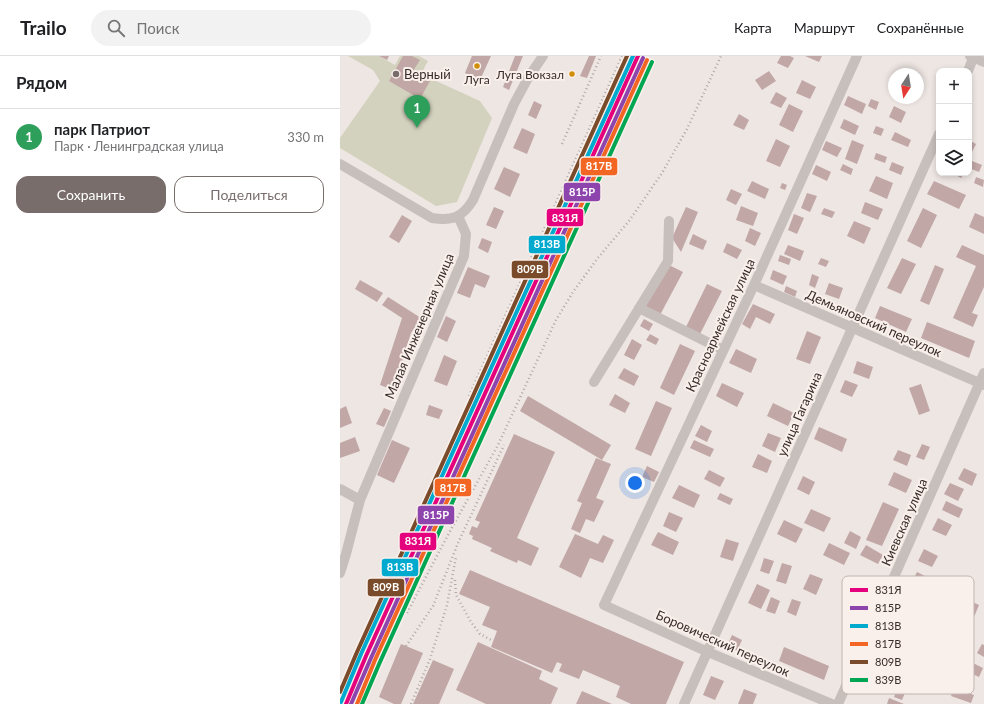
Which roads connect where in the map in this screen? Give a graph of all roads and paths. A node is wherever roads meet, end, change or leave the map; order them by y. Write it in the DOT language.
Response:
graph roads {
  1 [pos="543,56"];
  2 [pos="857,56"];
  3 [pos="973,57"];
  4 [pos="984,62"];
  5 [pos="969,68"];
  6 [pos="936,140"];
  7 [pos="340,164"];
  8 [pos="458,216"];
  9 [pos="669,221"];
  10 [pos="754,284"];
  11 [pos="639,308"];
  12 [pos="852,327"];
  13 [pos="723,350"];
  14 [pos="984,373"];
  15 [pos="594,382"];
  16 [pos="982,384"];
  17 [pos="340,489"];
  18 [pos="360,500"];
  19 [pos="340,572"];
  20 [pos="896,576"];
  21 [pos="604,605"];
  22 [pos="708,652"];
  23 [pos="842,694"];
  24 [pos="684,704"];
  25 [pos="832,704"];
  26 [pos="838,704"];
  1 -- 8 [label="street"];
  2 -- 10 [label="street, Красноармейская улица"];
  3 -- 4 [label="street"];
  3 -- 5 [label="street"];
  6 -- 12 [label="street, улица Гагарина"];
  7 -- 8 [label="street"];
  8 -- 18 [label="street, Малая Инженерная улица"];
  9 -- 11 [label="street"];
  10 -- 12 [label="street, Демьяновский переулок"];
  10 -- 13 [label="street, Красноармейская улица"];
  11 -- 13 [label="street"];
  11 -- 15 [label="street"];
  12 -- 16 [label="street, Демьяновский переулок"];
  12 -- 22 [label="street, улица Гагарина"];
  13 -- 21 [label="street, Красноармейская улица"];
  14 -- 16 [label="street, Киевская улица"];
  16 -- 20 [label="street, Киевская улица"];
  17 -- 18 [label="street"];
  18 -- 19 [label="street, Малая Инженерная улица"];
  21 -- 22 [label="street, Боровический переулок"];
  22 -- 24 [label="street, улица Гагарина"];
  22 -- 25 [label="street, Боровический переулок"];
  23 -- 26 [label="street, Киевская улица"];
}
